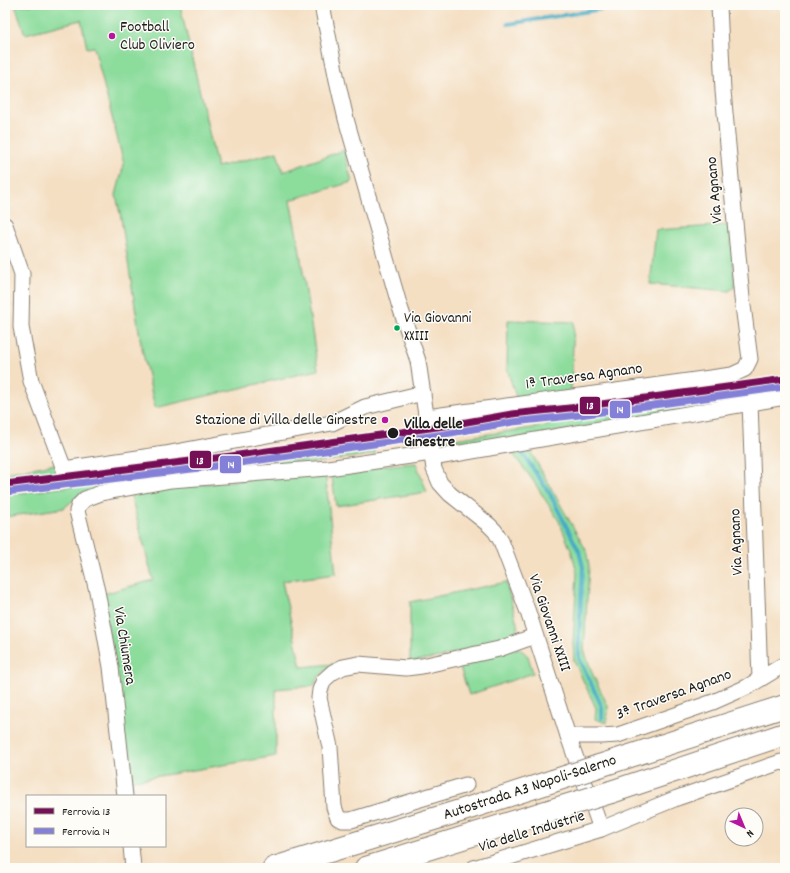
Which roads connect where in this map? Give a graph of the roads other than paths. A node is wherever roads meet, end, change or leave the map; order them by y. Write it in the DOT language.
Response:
graph roads {
  1 [pos="322,5"];
  2 [pos="719,5"];
  3 [pos="5,225"];
  4 [pos="746,369"];
  5 [pos="423,393"];
  6 [pos="785,397"];
  7 [pos="750,403"];
  8 [pos="427,417"];
  9 [pos="432,456"];
  10 [pos="535,636"];
  11 [pos="785,664"];
  12 [pos="760,679"];
  13 [pos="785,706"];
  14 [pos="785,734"];
  15 [pos="568,736"];
  16 [pos="785,763"];
  17 [pos="466,785"];
  18 [pos="125,795"];
  19 [pos="601,830"];
  20 [pos="131,847"];
  21 [pos="513,862"];
  22 [pos="133,868"];
  23 [pos="274,868"];
  24 [pos="366,868"];
  25 [pos="474,868"];
  1 -- 5 [label="street, Via Giovanni XXIII"];
  2 -- 4 [label="street, Via Agnano"];
  3 -- 5 [label="street"];
  4 -- 8 [label="street, 1ª Traversa Agnano"];
  5 -- 8 [label="street, Via Giovanni XXIII"];
  6 -- 7 [label="street"];
  7 -- 9 [label="street"];
  7 -- 12 [label="street, Via Agnano"];
  8 -- 9 [label="street, Via Giovanni XXIII"];
  9 -- 10 [label="street, Via Giovanni XXIII"];
  9 -- 18 [label="street, Via Chiumera"];
  10 -- 15 [label="street, Via Giovanni XXIII"];
  10 -- 17 [label="street"];
  11 -- 12 [label="street, 3ª Traversa Agnano"];
  12 -- 15 [label="street, 3ª Traversa Agnano"];
  13 -- 23 [label="highway, Autostrada A3 Napoli-Salerno, bridge"];
  14 -- 24 [label="highway, Autostrada A3 Napoli-Salerno, bridge"];
  15 -- 19 [label="street, Via Giovanni XXIII"];
  16 -- 19 [label="street"];
  19 -- 21 [label="street, Via delle Industrie"];
  20 -- 22 [label="street"];
  21 -- 25 [label="street, Via delle Industrie"];
}
